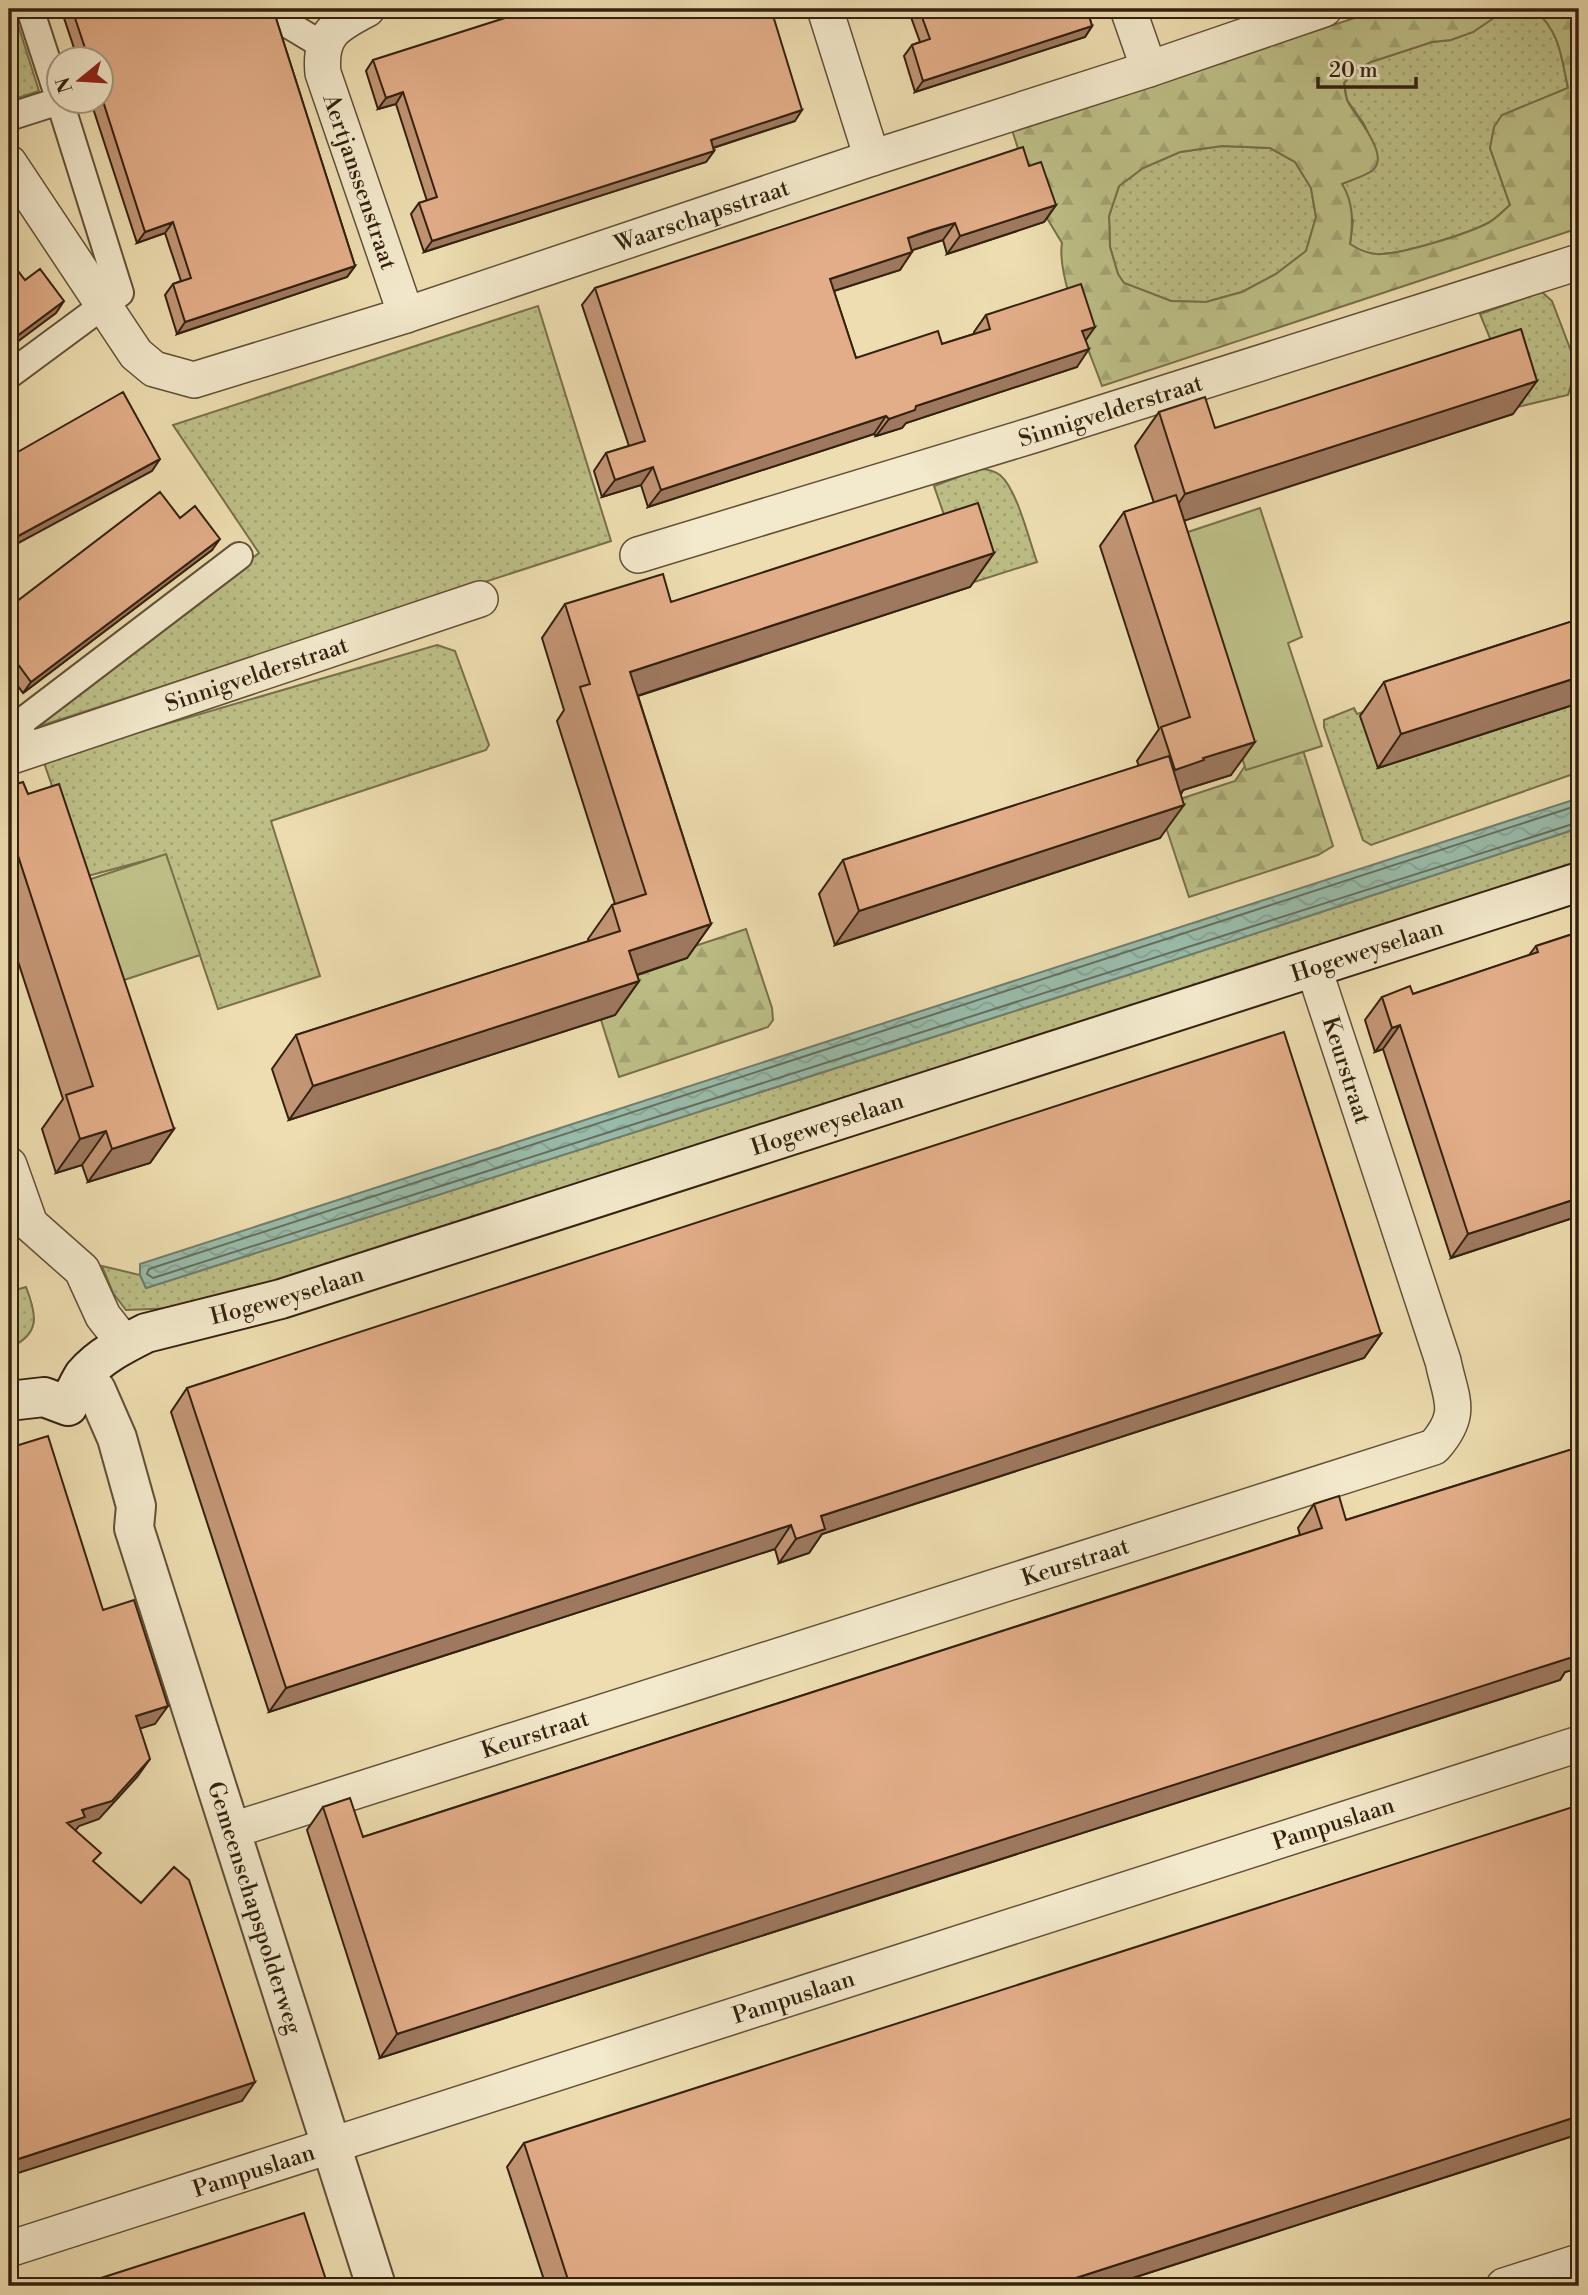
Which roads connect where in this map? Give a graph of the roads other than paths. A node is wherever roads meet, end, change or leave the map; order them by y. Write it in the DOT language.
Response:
graph roads {
  1 [pos="30,9"];
  2 [pos="283,9"];
  3 [pos="367,9"];
  4 [pos="825,9"];
  5 [pos="1128,9"];
  6 [pos="1324,9"];
  7 [pos="324,46"];
  8 [pos="46,58"];
  9 [pos="1149,69"];
  10 [pos="46,105"];
  11 [pos="65,116"];
  12 [pos="9,117"];
  13 [pos="872,158"];
  14 [pos="9,163"];
  15 [pos="1579,262"];
  16 [pos="104,307"];
  17 [pos="406,315"];
  18 [pos="9,375"];
  19 [pos="638,555"];
  20 [pos="239,556"];
  21 [pos="480,599"];
  22 [pos="20,753"];
  23 [pos="1579,882"];
  24 [pos="1313,965"];
  25 [pos="9,1164"];
  26 [pos="125,1344"];
  27 [pos="9,1377"];
  28 [pos="76,1391"];
  29 [pos="9,1401"];
  30 [pos="1579,1744"];
  31 [pos="230,1831"];
  32 [pos="331,2146"];
  33 [pos="9,2249"];
  34 [pos="1579,2262"];
  35 [pos="376,2286"];
  36 [pos="1504,2286"];
  1 -- 8 [label="street"];
  2 -- 7 [label="street"];
  3 -- 7 [label="street"];
  4 -- 13 [label="street"];
  5 -- 9 [label="street"];
  6 -- 9 [label="street, Waarschapsstraat"];
  7 -- 17 [label="street, Aertjanssenstraat"];
  9 -- 13 [label="street, Waarschapsstraat"];
  10 -- 12 [label="street"];
  11 -- 16 [label="street"];
  13 -- 17 [label="street, Waarschapsstraat"];
  14 -- 16 [label="street, Waarschapsstraat"];
  15 -- 19 [label="street, Sinnigvelderstraat"];
  16 -- 17 [label="street, Waarschapsstraat"];
  16 -- 18 [label="street"];
  20 -- 22 [label="street, Sinnigvelderstraat"];
  21 -- 22 [label="street, Sinnigvelderstraat"];
  23 -- 24 [label="main road, Hogeweyselaan"];
  24 -- 26 [label="main road, Hogeweyselaan"];
  24 -- 31 [label="street, Keurstraat"];
  25 -- 26 [label="street"];
  26 -- 28 [label="main road, Hogeweyselaan"];
  27 -- 28 [label="main road"];
  28 -- 29 [label="main road"];
  28 -- 31 [label="main road, Gemeenschapspolderweg"];
  30 -- 32 [label="street, Pampuslaan"];
  31 -- 32 [label="main road, Gemeenschapspolderweg"];
  32 -- 33 [label="street, Pampuslaan"];
  32 -- 35 [label="main road, Gemeenschapspolderweg"];
  34 -- 36 [label="street"];
}
